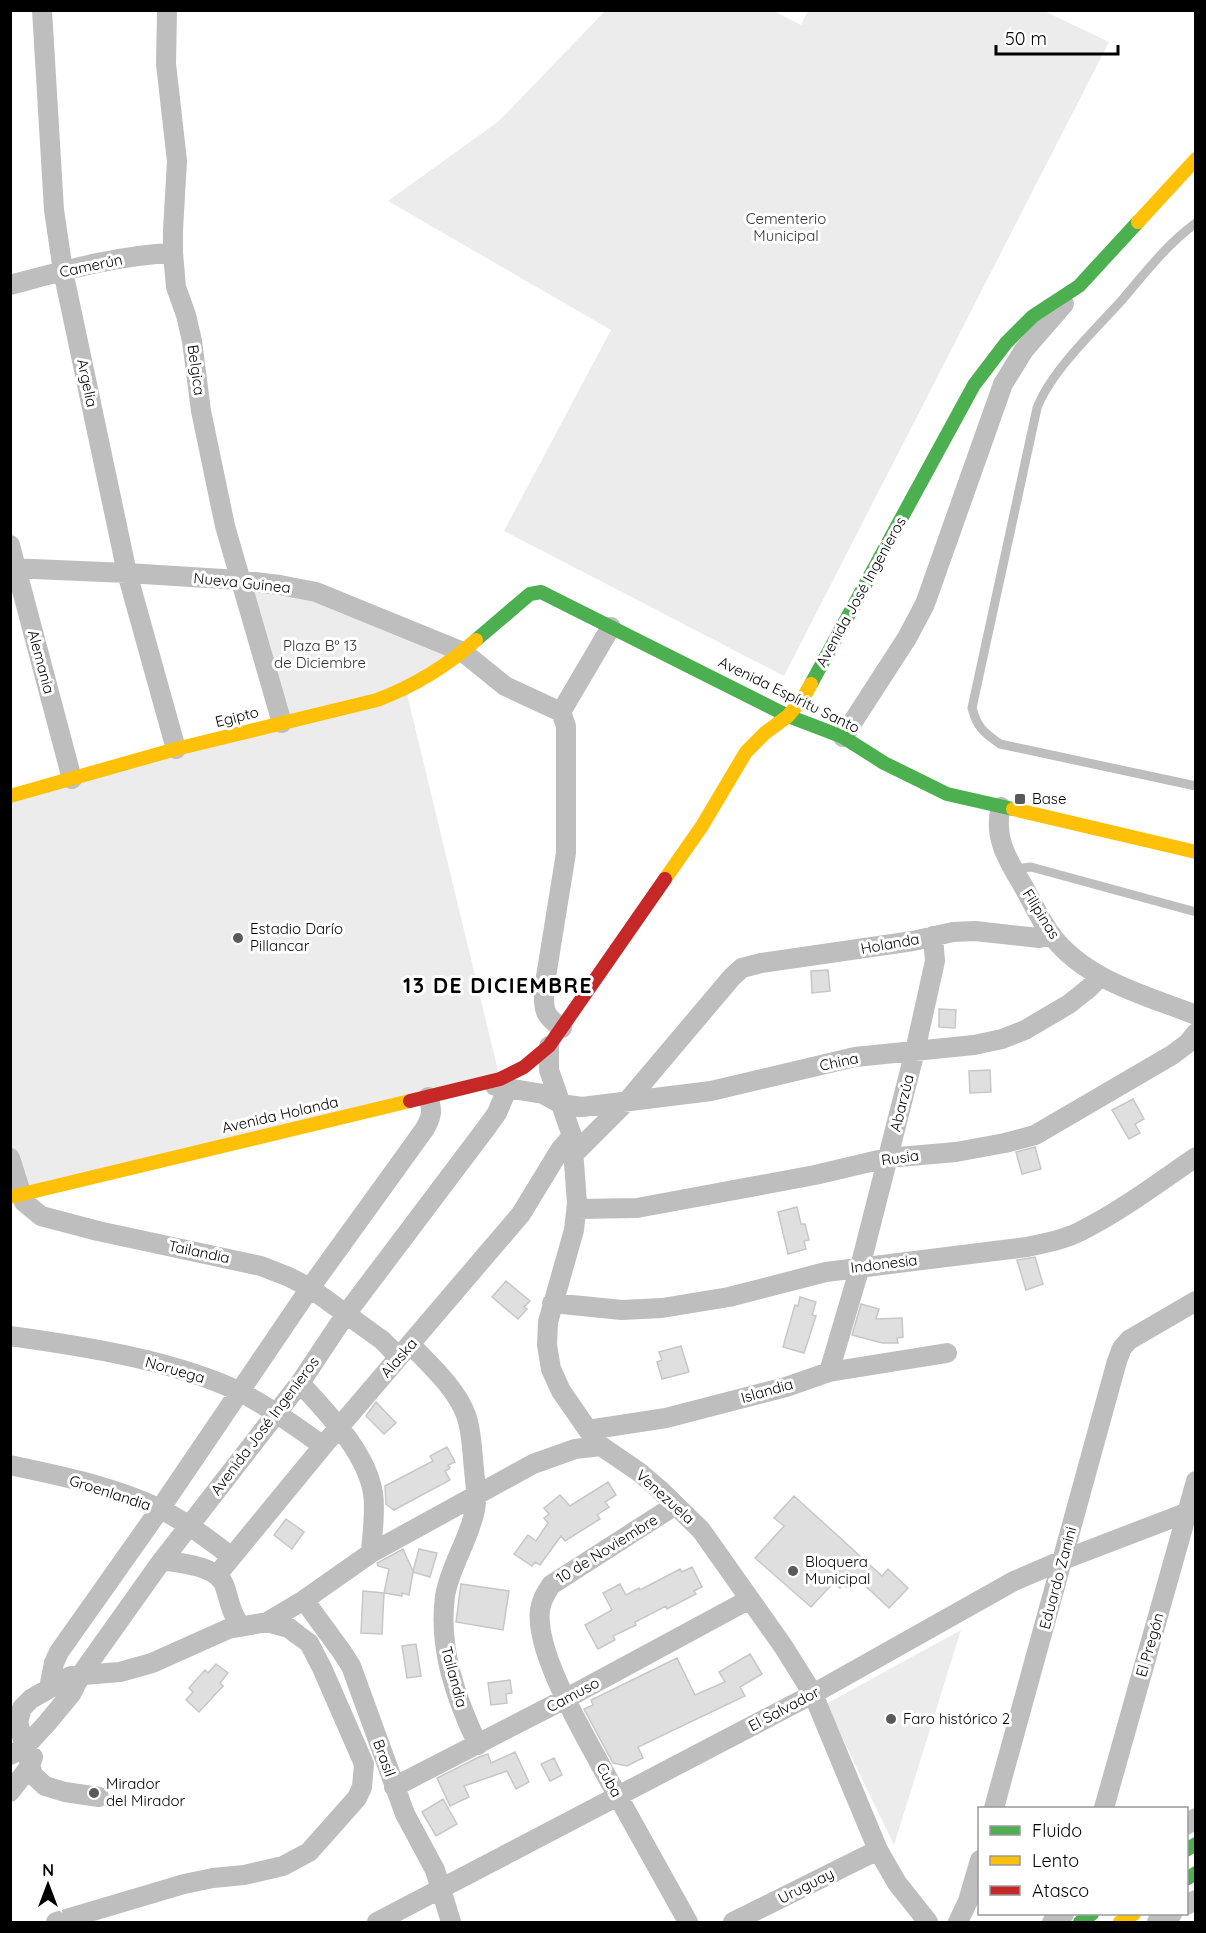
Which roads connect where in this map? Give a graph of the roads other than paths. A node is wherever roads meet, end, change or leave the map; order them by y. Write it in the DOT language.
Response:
graph roads {
  1 [pos="42,10"];
  2 [pos="167,10"];
  3 [pos="1196,159"];
  4 [pos="1196,223"];
  5 [pos="173,253"];
  6 [pos="63,271"];
  7 [pos="10,285"];
  8 [pos="1079,286"];
  9 [pos="10,545"];
  10 [pos="13,568"];
  11 [pos="127,573"];
  12 [pos="239,580"];
  13 [pos="611,627"];
  14 [pos="463,652"];
  15 [pos="561,712"];
  16 [pos="788,716"];
  17 [pos="282,723"];
  18 [pos="843,737"];
  19 [pos="176,749"];
  20 [pos="72,779"];
  21 [pos="1196,786"];
  22 [pos="10,796"];
  23 [pos="1001,807"];
  24 [pos="1196,852"];
  25 [pos="1013,869"];
  26 [pos="1196,912"];
  27 [pos="1052,935"];
  28 [pos="933,936"];
  29 [pos="732,977"];
  30 [pos="1100,977"];
  31 [pos="1196,1015"];
  32 [pos="562,1028"];
  33 [pos="1196,1033"];
  34 [pos="549,1046"];
  35 [pos="915,1051"];
  36 [pos="480,1084"];
  37 [pos="508,1088"];
  38 [pos="428,1097"];
  39 [pos="629,1099"];
  40 [pos="561,1104"];
  41 [pos="573,1145"];
  42 [pos="10,1158"];
  43 [pos="888,1158"];
  44 [pos="1196,1158"];
  45 [pos="16,1196"];
  46 [pos="577,1209"];
  47 [pos="860,1267"];
  48 [pos="310,1288"];
  49 [pos="1196,1301"];
  50 [pos="552,1303"];
  51 [pos="346,1314"];
  52 [pos="10,1336"];
  53 [pos="405,1351"];
  54 [pos="947,1353"];
  55 [pos="829,1372"];
  56 [pos="300,1383"];
  57 [pos="239,1392"];
  58 [pos="276,1412"];
  59 [pos="339,1427"];
  60 [pos="588,1430"];
  61 [pos="323,1446"];
  62 [pos="602,1446"];
  63 [pos="10,1465"];
  64 [pos="1196,1481"];
  65 [pos="476,1496"];
  66 [pos="674,1506"];
  67 [pos="159,1509"];
  68 [pos="1191,1511"];
  69 [pos="189,1525"];
  70 [pos="371,1553"];
  71 [pos="232,1557"];
  72 [pos="162,1560"];
  73 [pos="1063,1560"];
  74 [pos="217,1575"];
  75 [pos="750,1599"];
  76 [pos="304,1600"];
  77 [pos="267,1622"];
  78 [pos="241,1626"];
  79 [pos="541,1632"];
  80 [pos="82,1673"];
  81 [pos="49,1688"];
  82 [pos="813,1694"];
  83 [pos="565,1699"];
  84 [pos="478,1745"];
  85 [pos="22,1756"];
  86 [pos="394,1787"];
  87 [pos="10,1792"];
  88 [pos="617,1796"];
  89 [pos="99,1797"];
  90 [pos="995,1807"];
  91 [pos="1105,1807"];
  92 [pos="878,1850"];
  93 [pos="978,1867"];
  94 [pos="442,1889"];
  95 [pos="1170,1915"];
  96 [pos="56,1923"];
  97 [pos="377,1923"];
  98 [pos="451,1923"];
  99 [pos="688,1923"];
  100 [pos="733,1923"];
  101 [pos="928,1923"];
  102 [pos="958,1923"];
  103 [pos="1157,1923"];
  1 -- 6 [label="street, Argelia"];
  2 -- 5 [label="street, Belgica"];
  3 -- 8 [label="street, Avenida José Ingenieros"];
  4 -- 21 [label="lane"];
  5 -- 6 [label="street, Camerún"];
  5 -- 12 [label="street, Belgica"];
  6 -- 7 [label="street, Camerún"];
  6 -- 11 [label="street, Argelia"];
  8 -- 16 [label="street, Avenida José Ingenieros"];
  8 -- 18 [label="street"];
  9 -- 10 [label="street, Alemania"];
  10 -- 11 [label="street, Nueva Guinea"];
  10 -- 20 [label="street, Alemania"];
  11 -- 12 [label="street, Nueva Guinea"];
  11 -- 19 [label="street, Argelia"];
  12 -- 14 [label="street, Nueva Guinea"];
  12 -- 17 [label="street, Belgica"];
  13 -- 14 [label="street, Avenida Espíritu Santo"];
  13 -- 15 [label="street"];
  13 -- 16 [label="street, Avenida Espíritu Santo"];
  14 -- 15 [label="street, Nueva Guinea"];
  14 -- 17 [label="street, Egipto"];
  15 -- 32 [label="street"];
  16 -- 18 [label="street, Avenida Espíritu Santo"];
  16 -- 32 [label="street, Avenida José Ingenieros"];
  17 -- 19 [label="street, Egipto"];
  18 -- 23 [label="street, Avenida Espíritu Santo"];
  19 -- 20 [label="street, Egipto"];
  20 -- 22 [label="street, Egipto"];
  23 -- 24 [label="street, Avenida Espíritu Santo"];
  23 -- 25 [label="street, Filipinas"];
  25 -- 26 [label="lane"];
  25 -- 27 [label="street, Filipinas"];
  27 -- 28 [label="street, Holanda"];
  27 -- 30 [label="street, Filipinas"];
  28 -- 29 [label="street, Holanda"];
  28 -- 35 [label="street, Abarzúa"];
  29 -- 39 [label="street, Alaska"];
  30 -- 31 [label="street, Filipinas"];
  30 -- 35 [label="street, China"];
  32 -- 34 [label="street, Avenida José Ingenieros"];
  33 -- 43 [label="street, Rusia"];
  34 -- 36 [label="street, Avenida Holanda"];
  34 -- 40 [label="street, Venezuela"];
  35 -- 39 [label="street, China"];
  35 -- 43 [label="street, Abarzúa"];
  36 -- 37 [label="street"];
  36 -- 38 [label="street, Avenida Holanda"];
  37 -- 40 [label="street"];
  37 -- 51 [label="street, Avenida José Ingenieros"];
  38 -- 45 [label="street, Avenida Holanda"];
  38 -- 48 [label="street"];
  39 -- 40 [label="street, China"];
  39 -- 41 [label="street, Alaska"];
  40 -- 41 [label="street, Venezuela"];
  41 -- 46 [label="street, Venezuela"];
  41 -- 53 [label="street, Alaska"];
  42 -- 45 [label="street, Tailandia"];
  43 -- 46 [label="street, Rusia"];
  43 -- 47 [label="street, Abarzúa"];
  44 -- 47 [label="street, Indonesia"];
  45 -- 48 [label="street, Tailandia"];
  46 -- 50 [label="street, Venezuela"];
  47 -- 50 [label="street, Indonesia"];
  47 -- 55 [label="street, Abarzúa"];
  48 -- 51 [label="street, Tailandia"];
  48 -- 57 [label="street"];
  49 -- 73 [label="street, Eduardo Zanini"];
  50 -- 60 [label="street, Venezuela"];
  51 -- 53 [label="street, Tailandia"];
  51 -- 56 [label="street, Avenida José Ingenieros"];
  52 -- 57 [label="street, Noruega"];
  53 -- 59 [label="street, Alaska"];
  53 -- 65 [label="street, Tailandia"];
  54 -- 55 [label="street, Islandia"];
  55 -- 60 [label="street, Islandia"];
  56 -- 58 [label="street, Avenida José Ingenieros"];
  56 -- 59 [label="street"];
  57 -- 58 [label="street, Noruega"];
  57 -- 67 [label="street"];
  58 -- 61 [label="street, Noruega"];
  58 -- 69 [label="street, Avenida José Ingenieros"];
  59 -- 61 [label="street, Alaska"];
  59 -- 70 [label="street"];
  60 -- 62 [label="street, Venezuela"];
  61 -- 71 [label="street, Alaska"];
  62 -- 65 [label="street"];
  62 -- 66 [label="street, Venezuela"];
  63 -- 67 [label="street, Groenlandia"];
  64 -- 68 [label="street, El Pregón"];
  65 -- 70 [label="street"];
  65 -- 84 [label="street, Tailandia"];
  66 -- 75 [label="street, Venezuela"];
  66 -- 79 [label="street, 10 de Noviembre"];
  67 -- 69 [label="street, Groenlandia"];
  67 -- 81 [label="street"];
  68 -- 73 [label="street, El Salvador"];
  68 -- 91 [label="street, El Pregón"];
  69 -- 71 [label="street, Groenlandia"];
  69 -- 72 [label="street, Avenida José Ingenieros"];
  70 -- 76 [label="street"];
  71 -- 74 [label="street, Alaska"];
  72 -- 74 [label="street"];
  72 -- 80 [label="street, Avenida José Ingenieros"];
  73 -- 82 [label="street, El Salvador"];
  73 -- 90 [label="street, Eduardo Zanini"];
  74 -- 78 [label="street"];
  75 -- 82 [label="street, Venezuela"];
  75 -- 83 [label="street, Camuso"];
  76 -- 77 [label="street"];
  76 -- 86 [label="street, Brasil"];
  77 -- 78 [label="street"];
  77 -- 96 [label="street"];
  78 -- 80 [label="street"];
  79 -- 83 [label="street, Cuba"];
  80 -- 81 [label="street"];
  80 -- 85 [label="street, Avenida José Ingenieros"];
  81 -- 85 [label="street"];
  82 -- 88 [label="street, El Salvador"];
  82 -- 92 [label="street, Venezuela"];
  83 -- 84 [label="street, Camuso"];
  83 -- 88 [label="street, Cuba"];
  84 -- 86 [label="street, Camuso"];
  85 -- 87 [label="street, Avenida José Ingenieros"];
  85 -- 89 [label="street"];
  86 -- 94 [label="street, Brasil"];
  88 -- 94 [label="street, El Salvador"];
  88 -- 99 [label="street, Cuba"];
  92 -- 100 [label="street, Uruguay"];
  92 -- 101 [label="street, Venezuela"];
  93 -- 102 [label="street"];
  94 -- 97 [label="street, El Salvador"];
  94 -- 98 [label="street, Brasil"];
  95 -- 103 [label="street"];
}
